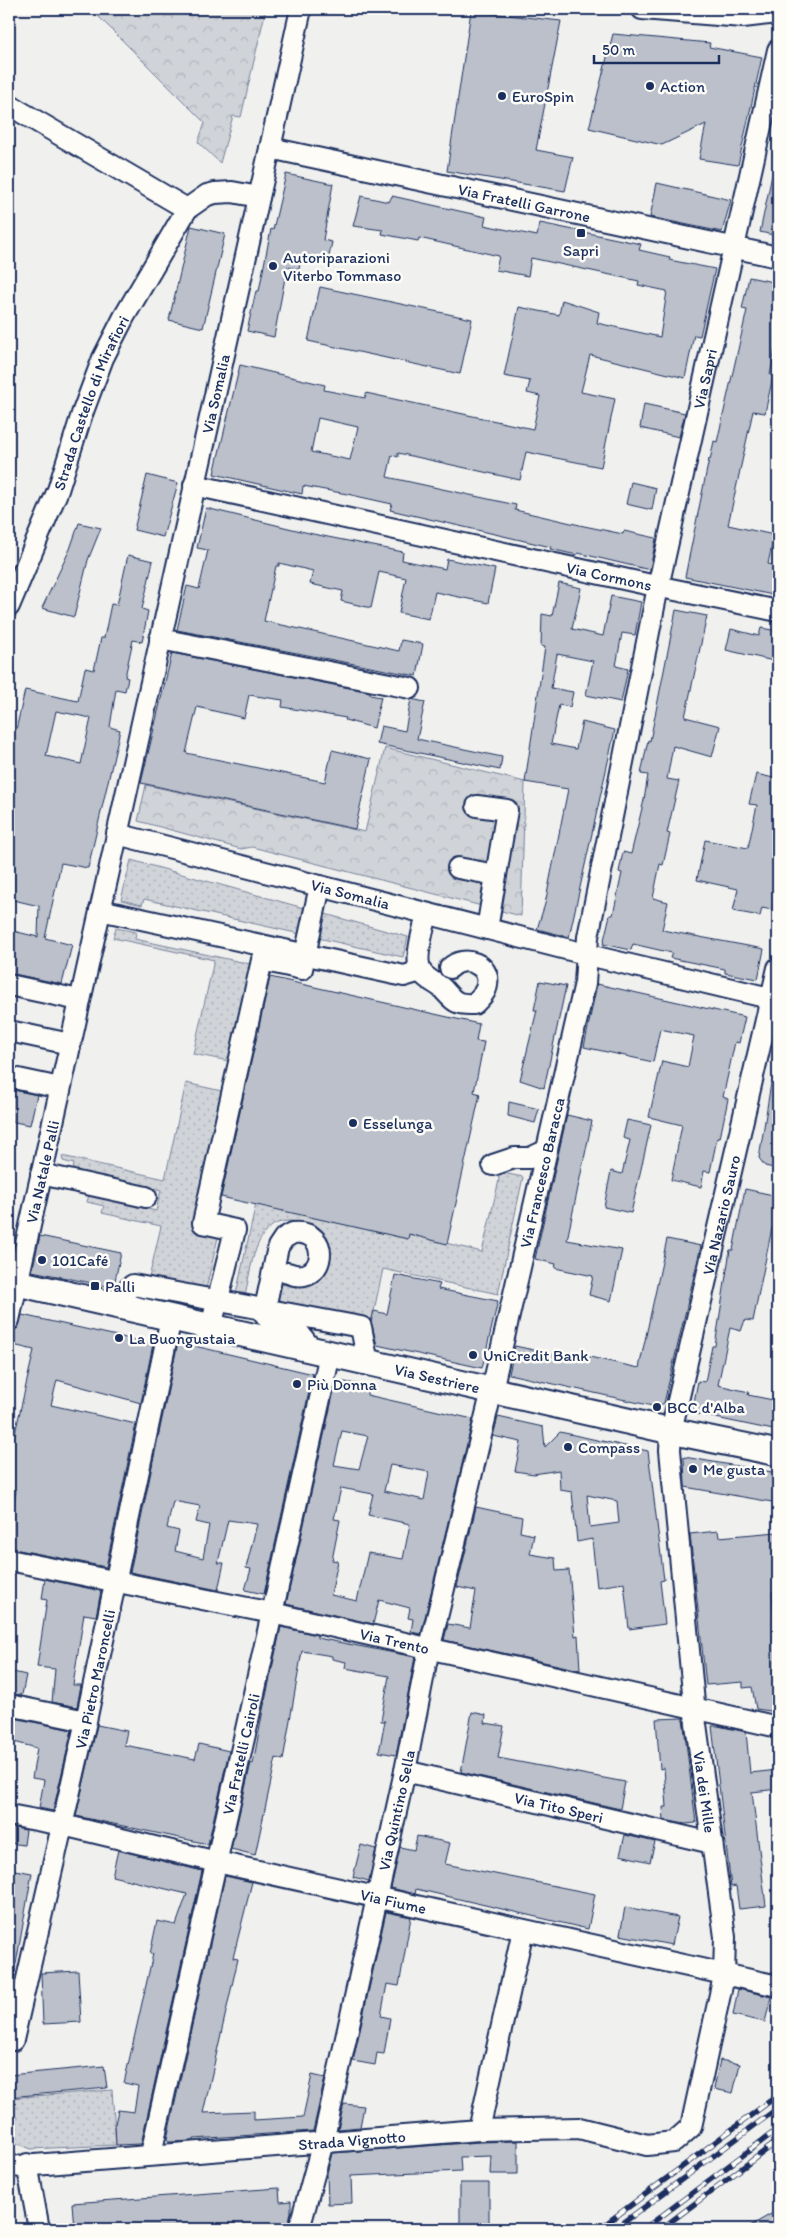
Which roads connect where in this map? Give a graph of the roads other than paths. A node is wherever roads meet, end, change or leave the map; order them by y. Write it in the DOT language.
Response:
graph roads {
  1 [pos="301,9"];
  2 [pos="642,9"];
  3 [pos="778,13"];
  4 [pos="778,50"];
  5 [pos="9,105"];
  6 [pos="270,148"];
  7 [pos="259,197"];
  8 [pos="187,209"];
  9 [pos="734,248"];
  10 [pos="778,257"];
  11 [pos="194,485"];
  12 [pos="658,587"];
  13 [pos="9,606"];
  14 [pos="778,611"];
  15 [pos="160,639"];
  16 [pos="410,688"];
  17 [pos="477,806"];
  18 [pos="117,834"];
  19 [pos="458,868"];
  20 [pos="496,875"];
  21 [pos="320,886"];
  22 [pos="100,910"];
  23 [pos="427,914"];
  24 [pos="487,929"];
  25 [pos="588,954"];
  26 [pos="304,956"];
  27 [pos="419,965"];
  28 [pos="450,968"];
  29 [pos="778,968"];
  30 [pos="9,985"];
  31 [pos="775,999"];
  32 [pos="80,1000"];
  33 [pos="9,1031"];
  34 [pos="70,1044"];
  35 [pos="9,1078"];
  36 [pos="60,1088"];
  37 [pos="547,1150"];
  38 [pos="492,1165"];
  39 [pos="41,1174"];
  40 [pos="146,1197"];
  41 [pos="288,1273"];
  42 [pos="13,1282"];
  43 [pos="218,1301"];
  44 [pos="110,1304"];
  45 [pos="264,1310"];
  46 [pos="171,1318"];
  47 [pos="9,1320"];
  48 [pos="211,1327"];
  49 [pos="321,1352"];
  50 [pos="368,1363"];
  51 [pos="492,1390"];
  52 [pos="671,1431"];
  53 [pos="778,1453"];
  54 [pos="9,1560"];
  55 [pos="116,1581"];
  56 [pos="272,1614"];
  57 [pos="429,1650"];
  58 [pos="9,1705"];
  59 [pos="694,1708"];
  60 [pos="86,1721"];
  61 [pos="778,1727"];
  62 [pos="405,1771"];
  63 [pos="9,1815"];
  64 [pos="63,1825"];
  65 [pos="712,1843"];
  66 [pos="217,1862"];
  67 [pos="376,1897"];
  68 [pos="523,1930"];
  69 [pos="724,1976"];
  70 [pos="778,1986"];
  71 [pos="13,2040"];
  72 [pos="478,2130"];
  73 [pos="322,2142"];
  74 [pos="674,2142"];
  75 [pos="151,2154"];
  76 [pos="18,2165"];
  77 [pos="39,2229"];
  78 [pos="299,2229"];
  1 -- 6 [label="street"];
  2 -- 3 [label="street"];
  4 -- 9 [label="street, Via Sapri"];
  5 -- 8 [label="street"];
  6 -- 7 [label="street, Via Somalia"];
  6 -- 9 [label="street, Via Fratelli Garrone"];
  7 -- 8 [label="street, Strada Castello di Mirafiori"];
  7 -- 11 [label="street, Via Somalia"];
  8 -- 13 [label="street, Strada Castello di Mirafiori"];
  9 -- 10 [label="street, Via Fratelli Garrone"];
  9 -- 12 [label="street, Via Sapri"];
  11 -- 12 [label="street, Via Cormons"];
  11 -- 15 [label="street, Via Somalia"];
  12 -- 14 [label="street"];
  12 -- 25 [label="street, Via Cormons"];
  15 -- 16 [label="street"];
  15 -- 18 [label="street, Via Somalia"];
  17 -- 20 [label="street"];
  18 -- 21 [label="street, Via Somalia"];
  18 -- 22 [label="street"];
  19 -- 20 [label="street"];
  20 -- 24 [label="street"];
  21 -- 23 [label="street, Via Somalia"];
  21 -- 26 [label="street"];
  22 -- 26 [label="street"];
  22 -- 32 [label="street"];
  23 -- 24 [label="street, Via Somalia"];
  23 -- 27 [label="street"];
  24 -- 25 [label="street, Via Somalia"];
  25 -- 31 [label="street, Via Somalia"];
  25 -- 37 [label="street, Via Francesco Baracca"];
  26 -- 27 [label="street"];
  26 -- 43 [label="street"];
  27 -- 28 [label="street"];
  29 -- 31 [label="street"];
  30 -- 32 [label="street"];
  31 -- 52 [label="street, Via Nazario Sauro"];
  32 -- 34 [label="street, Via Natale Palli"];
  33 -- 34 [label="street"];
  34 -- 36 [label="street, Via Natale Palli"];
  35 -- 36 [label="street"];
  36 -- 39 [label="street, Via Natale Palli"];
  37 -- 38 [label="street"];
  37 -- 51 [label="street, Via Francesco Baracca"];
  39 -- 40 [label="street"];
  39 -- 42 [label="street, Via Natale Palli"];
  41 -- 45 [label="street"];
  42 -- 44 [label="main road, Via Sestriere"];
  42 -- 47 [label="street, Via Natale Palli"];
  43 -- 44 [label="street"];
  43 -- 45 [label="street"];
  43 -- 48 [label="street"];
  44 -- 46 [label="main road, Via Sestriere"];
  45 -- 49 [label="street"];
  45 -- 50 [label="street"];
  46 -- 48 [label="main road, Via Sestriere"];
  46 -- 55 [label="street, Via Pietro Maroncelli"];
  48 -- 49 [label="main road, Via Sestriere"];
  49 -- 50 [label="main road, Via Sestriere"];
  49 -- 56 [label="street, Via Fratelli Cairoli"];
  50 -- 51 [label="main road, Via Sestriere"];
  51 -- 52 [label="main road, Via Sestriere"];
  51 -- 57 [label="street, Via Quintino Sella"];
  52 -- 53 [label="main road, Via Sestriere"];
  52 -- 59 [label="street, Via dei Mille"];
  54 -- 55 [label="street, Via Trento"];
  55 -- 56 [label="street, Via Trento"];
  55 -- 60 [label="street, Via Pietro Maroncelli"];
  56 -- 57 [label="street, Via Trento"];
  56 -- 66 [label="street, Via Fratelli Cairoli"];
  57 -- 59 [label="street, Via Trento"];
  57 -- 62 [label="street, Via Quintino Sella"];
  58 -- 60 [label="street"];
  59 -- 61 [label="street, Via Trento"];
  59 -- 65 [label="street, Via dei Mille"];
  60 -- 64 [label="street, Via Pietro Maroncelli"];
  62 -- 65 [label="street, Via Tito Speri"];
  62 -- 67 [label="street, Via Quintino Sella"];
  63 -- 64 [label="street, Via Fiume"];
  64 -- 66 [label="street, Via Fiume"];
  64 -- 71 [label="street, Via Pietro Maroncelli"];
  65 -- 69 [label="street, Via dei Mille"];
  66 -- 67 [label="street, Via Fiume"];
  66 -- 75 [label="street, Via Fratelli Cairoli"];
  67 -- 68 [label="street, Via Fiume"];
  67 -- 73 [label="street, Via Quintino Sella"];
  68 -- 69 [label="street, Via Fiume"];
  68 -- 72 [label="street"];
  69 -- 70 [label="street, Via Fiume"];
  69 -- 74 [label="street, Via dei Mille"];
  72 -- 73 [label="street, Strada Vignotto"];
  72 -- 74 [label="street, Strada Vignotto"];
  73 -- 75 [label="street, Strada Vignotto"];
  73 -- 78 [label="street, Via Quintino Sella"];
  75 -- 76 [label="street, Strada Vignotto"];
  76 -- 77 [label="street, Strada Vignotto"];
}
